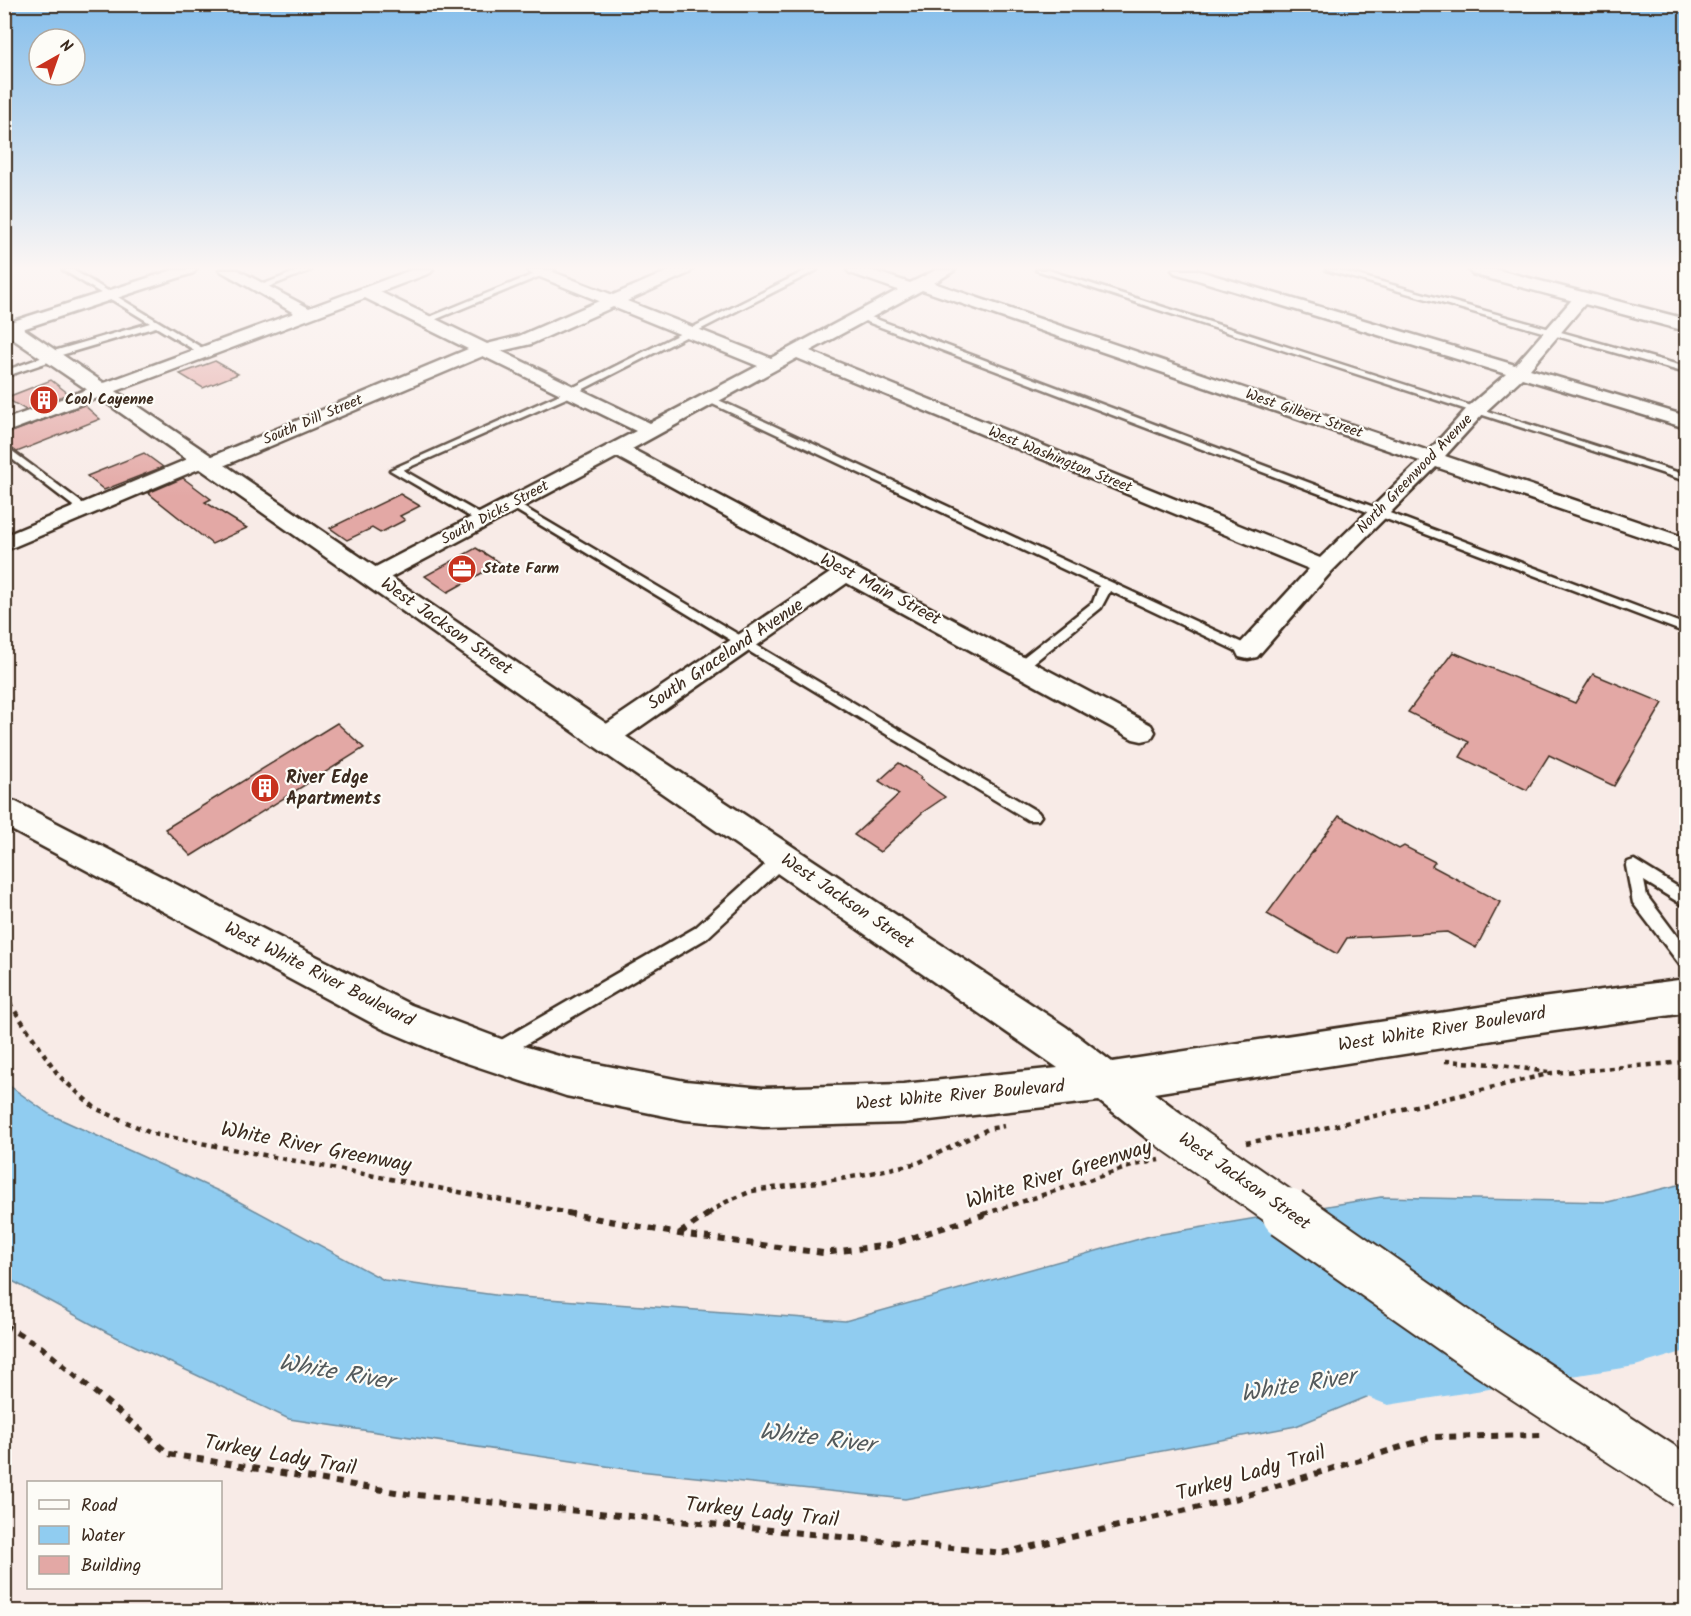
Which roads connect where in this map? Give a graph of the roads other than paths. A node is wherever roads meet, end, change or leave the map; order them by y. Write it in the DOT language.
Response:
graph roads {
  1 [pos="35,345"];
  2 [pos="87,345"];
  3 [pos="193,345"];
  4 [pos="222,345"];
  5 [pos="475,345"];
  6 [pos="503,345"];
  7 [pos="661,345"];
  8 [pos="719,345"];
  9 [pos="809,345"];
  10 [pos="937,345"];
  11 [pos="1094,345"];
  12 [pos="1277,345"];
  13 [pos="1430,345"];
  14 [pos="1541,345"];
  15 [pos="1597,345"];
  16 [pos="484,350"];
  17 [pos="204,352"];
  18 [pos="797,352"];
  19 [pos="52,356"];
  20 [pos="772,365"];
  21 [pos="1686,370"];
  22 [pos="1518,372"];
  23 [pos="4,374"];
  24 [pos="104,390"];
  25 [pos="570,391"];
  26 [pos="709,399"];
  27 [pos="1477,409"];
  28 [pos="1686,422"];
  29 [pos="4,427"];
  30 [pos="651,431"];
  31 [pos="4,448"];
  32 [pos="617,449"];
  33 [pos="1432,458"];
  34 [pos="206,462"];
  35 [pos="1686,478"];
  36 [pos="513,504"];
  37 [pos="85,510"];
  38 [pos="1378,513"];
  39 [pos="483,520"];
  40 [pos="4,544"];
  41 [pos="1686,545"];
  42 [pos="1323,567"];
  43 [pos="847,572"];
  44 [pos="374,577"];
  45 [pos="1106,584"];
  46 [pos="1686,629"];
  47 [pos="746,642"];
  48 [pos="1248,651"];
  49 [pos="1021,666"];
  50 [pos="1142,732"];
  51 [pos="605,738"];
  52 [pos="4,811"];
  53 [pos="1034,816"];
  54 [pos="783,858"];
  55 [pos="1686,900"];
  56 [pos="1686,960"];
  57 [pos="1686,996"];
  58 [pos="492,1055"];
  59 [pos="1108,1082"];
  60 [pos="1686,1483"];
  1 -- 19 [label="main road, West Jackson Street"];
  2 -- 19 [label="lane"];
  3 -- 17 [label="lane"];
  4 -- 17 [label="street"];
  5 -- 16 [label="street"];
  6 -- 16 [label="street, South Dill Street"];
  7 -- 25 [label="lane"];
  8 -- 20 [label="street"];
  9 -- 18 [label="street, South Dicks Street"];
  10 -- 38 [label="lane"];
  11 -- 33 [label="street, West Gilbert Street"];
  12 -- 27 [label="lane"];
  13 -- 22 [label="street"];
  14 -- 22 [label="street, North Greenwood Avenue"];
  15 -- 21 [label="lane"];
  16 -- 25 [label="street"];
  16 -- 34 [label="street, South Dill Street"];
  17 -- 24 [label="street"];
  18 -- 20 [label="street, South Dicks Street"];
  18 -- 42 [label="street, West Washington Street"];
  19 -- 23 [label="lane"];
  19 -- 24 [label="main road, West Jackson Street"];
  20 -- 26 [label="street, South Dicks Street"];
  22 -- 27 [label="street, North Greenwood Avenue"];
  22 -- 28 [label="street"];
  24 -- 29 [label="street"];
  24 -- 34 [label="main road, West Jackson Street"];
  25 -- 30 [label="street"];
  25 -- 39 [label="lane"];
  26 -- 30 [label="street, South Dicks Street"];
  26 -- 45 [label="lane"];
  27 -- 33 [label="street, North Greenwood Avenue"];
  27 -- 35 [label="lane"];
  30 -- 32 [label="street, South Dicks Street"];
  31 -- 37 [label="lane"];
  32 -- 36 [label="street, South Dicks Street"];
  32 -- 43 [label="street, West Main Street"];
  33 -- 38 [label="street, North Greenwood Avenue"];
  33 -- 41 [label="street, West Gilbert Street"];
  34 -- 37 [label="street, South Dill Street"];
  34 -- 44 [label="main road, West Jackson Street"];
  36 -- 39 [label="street, South Dicks Street"];
  36 -- 47 [label="lane"];
  37 -- 40 [label="street, South Dill Street"];
  38 -- 42 [label="street, North Greenwood Avenue"];
  38 -- 46 [label="lane"];
  39 -- 44 [label="street, South Dicks Street"];
  42 -- 48 [label="street, North Greenwood Avenue"];
  43 -- 47 [label="street, South Graceland Avenue"];
  43 -- 49 [label="street, West Main Street"];
  44 -- 51 [label="main road, West Jackson Street"];
  45 -- 48 [label="lane"];
  45 -- 49 [label="lane"];
  47 -- 51 [label="street, South Graceland Avenue"];
  47 -- 53 [label="lane"];
  49 -- 50 [label="street, West Main Street"];
  51 -- 54 [label="main road, West Jackson Street"];
  52 -- 58 [label="main road, West White River Boulevard"];
  54 -- 58 [label="lane"];
  54 -- 59 [label="main road, West Jackson Street"];
  55 -- 56 [label="lane"];
  57 -- 59 [label="main road, West White River Boulevard"];
  58 -- 59 [label="main road, West White River Boulevard"];
  59 -- 60 [label="main road, West Jackson Street, bridge"];
}
